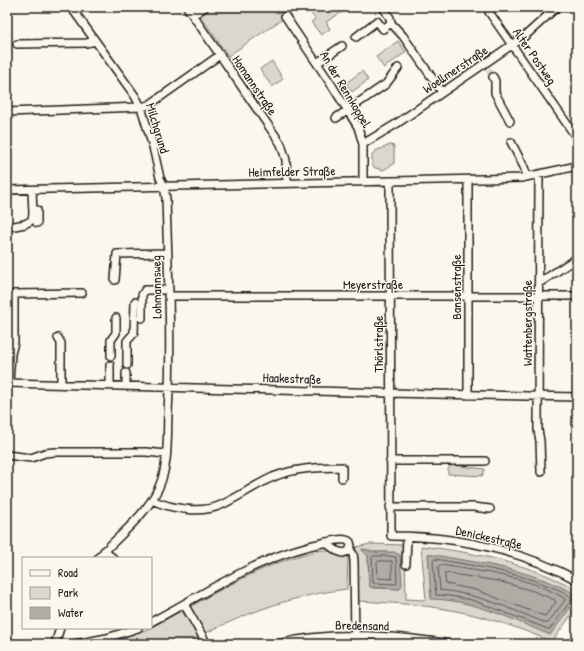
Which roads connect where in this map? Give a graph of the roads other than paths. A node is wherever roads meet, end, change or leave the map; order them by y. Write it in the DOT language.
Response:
graph roads {
  1 [pos="70,7"];
  2 [pos="187,7"];
  3 [pos="205,7"];
  4 [pos="383,7"];
  5 [pos="489,7"];
  6 [pos="556,7"];
  7 [pos="193,15"];
  8 [pos="285,16"];
  9 [pos="391,23"];
  10 [pos="356,37"];
  11 [pos="95,41"];
  12 [pos="18,44"];
  13 [pos="512,44"];
  14 [pos="342,46"];
  15 [pos="220,55"];
  16 [pos="317,63"];
  17 [pos="398,68"];
  18 [pos="493,77"];
  19 [pos="442,92"];
  20 [pos="141,107"];
  21 [pos="348,110"];
  22 [pos="7,112"];
  23 [pos="336,118"];
  24 [pos="510,121"];
  25 [pos="577,137"];
  26 [pos="511,142"];
  27 [pos="577,142"];
  28 [pos="363,144"];
  29 [pos="577,153"];
  30 [pos="577,166"];
  31 [pos="539,174"];
  32 [pos="527,176"];
  33 [pos="468,180"];
  34 [pos="390,181"];
  35 [pos="363,182"];
  36 [pos="287,183"];
  37 [pos="164,186"];
  38 [pos="7,190"];
  39 [pos="35,190"];
  40 [pos="38,223"];
  41 [pos="9,227"];
  42 [pos="167,253"];
  43 [pos="577,258"];
  44 [pos="115,280"];
  45 [pos="539,284"];
  46 [pos="82,293"];
  47 [pos="168,293"];
  48 [pos="390,296"];
  49 [pos="468,296"];
  50 [pos="539,296"];
  51 [pos="577,296"];
  52 [pos="135,302"];
  53 [pos="116,318"];
  54 [pos="142,318"];
  55 [pos="58,338"];
  56 [pos="111,356"];
  57 [pos="110,365"];
  58 [pos="127,365"];
  59 [pos="126,374"];
  60 [pos="8,383"];
  61 [pos="61,384"];
  62 [pos="110,385"];
  63 [pos="126,386"];
  64 [pos="170,387"];
  65 [pos="390,393"];
  66 [pos="468,395"];
  67 [pos="538,396"];
  68 [pos="577,396"];
  69 [pos="166,454"];
  70 [pos="7,455"];
  71 [pos="390,461"];
  72 [pos="485,461"];
  73 [pos="541,472"];
  74 [pos="342,478"];
  75 [pos="152,500"];
  76 [pos="390,507"];
  77 [pos="490,509"];
  78 [pos="391,536"];
  79 [pos="407,536"];
  80 [pos="325,542"];
  81 [pos="350,550"];
  82 [pos="104,551"];
  83 [pos="99,557"];
  84 [pos="112,557"];
  85 [pos="406,564"];
  86 [pos="577,580"];
  87 [pos="184,604"];
  88 [pos="152,621"];
  89 [pos="60,629"];
  90 [pos="132,629"];
  91 [pos="354,636"];
  92 [pos="55,644"];
  93 [pos="75,644"];
  94 [pos="207,644"];
  95 [pos="276,644"];
  96 [pos="355,644"];
  97 [pos="447,644"];
  1 -- 11 [label="street, Milchgrund"];
  2 -- 7 [label="street, Homannstraße"];
  3 -- 7 [label="street"];
  4 -- 9 [label="street"];
  5 -- 13 [label="street, Alter Postweg"];
  6 -- 13 [label="street, Woellmerstraße"];
  7 -- 15 [label="street, Homannstraße"];
  8 -- 16 [label="street, An der Rennkoppel"];
  9 -- 10 [label="street"];
  9 -- 19 [label="street"];
  11 -- 12 [label="street"];
  11 -- 20 [label="street, Milchgrund"];
  13 -- 19 [label="street, Woellmerstraße"];
  13 -- 25 [label="street, Alter Postweg"];
  14 -- 16 [label="street"];
  15 -- 20 [label="street"];
  15 -- 36 [label="street, Homannstraße"];
  16 -- 21 [label="street, An der Rennkoppel"];
  17 -- 21 [label="street"];
  18 -- 24 [label="street"];
  19 -- 28 [label="street, Woellmerstraße"];
  20 -- 22 [label="street"];
  20 -- 37 [label="street, Milchgrund"];
  21 -- 23 [label="street"];
  21 -- 28 [label="street, An der Rennkoppel"];
  26 -- 32 [label="street"];
  27 -- 29 [label="street"];
  28 -- 35 [label="street, An der Rennkoppel"];
  30 -- 31 [label="street, Heimfelder Straße"];
  31 -- 32 [label="street, Heimfelder Straße"];
  31 -- 45 [label="street, Wattenbergstraße"];
  32 -- 33 [label="street, Heimfelder Straße"];
  33 -- 34 [label="street, Heimfelder Straße"];
  33 -- 49 [label="street, Bansenstraße"];
  34 -- 35 [label="street, Heimfelder Straße"];
  34 -- 48 [label="street, Thörlstraße"];
  35 -- 36 [label="street, Heimfelder Straße"];
  36 -- 37 [label="street, Heimfelder Straße"];
  37 -- 39 [label="street, Heimfelder Straße"];
  37 -- 42 [label="street, Lohmannsweg"];
  38 -- 39 [label="street, Heimfelder Straße"];
  39 -- 40 [label="street"];
  39 -- 41 [label="street"];
  42 -- 44 [label="street"];
  42 -- 47 [label="street, Lohmannsweg"];
  43 -- 45 [label="street"];
  45 -- 50 [label="street, Wattenbergstraße"];
  46 -- 60 [label="street"];
  47 -- 48 [label="street, Meyerstraße"];
  47 -- 54 [label="street, Meyerstraße"];
  47 -- 64 [label="street, Lohmannsweg"];
  48 -- 49 [label="street, Meyerstraße"];
  48 -- 65 [label="street, Thörlstraße"];
  49 -- 50 [label="street, Meyerstraße"];
  49 -- 66 [label="street, Bansenstraße"];
  50 -- 51 [label="street, Meyerstraße"];
  50 -- 67 [label="street, Wattenbergstraße"];
  52 -- 58 [label="street"];
  53 -- 56 [label="street"];
  55 -- 61 [label="street"];
  57 -- 62 [label="street"];
  59 -- 63 [label="street"];
  60 -- 61 [label="street, Haakestraße"];
  61 -- 62 [label="street, Haakestraße"];
  62 -- 63 [label="street, Haakestraße"];
  63 -- 64 [label="street, Haakestraße"];
  64 -- 65 [label="street, Haakestraße"];
  64 -- 69 [label="street, Lohmannsweg"];
  65 -- 66 [label="street, Haakestraße"];
  65 -- 71 [label="street, Thörlstraße"];
  66 -- 67 [label="street, Haakestraße"];
  67 -- 68 [label="street, Haakestraße"];
  67 -- 73 [label="street, Wattenbergstraße"];
  69 -- 70 [label="street"];
  69 -- 75 [label="street, Lohmannsweg"];
  71 -- 72 [label="street"];
  71 -- 76 [label="street, Thörlstraße"];
  74 -- 75 [label="street"];
  75 -- 82 [label="street, Lohmannsweg"];
  76 -- 77 [label="street"];
  76 -- 78 [label="street, Thörlstraße"];
  78 -- 79 [label="street, Denickestraße"];
  79 -- 85 [label="street"];
  79 -- 86 [label="street, Denickestraße"];
  80 -- 81 [label="street"];
  80 -- 81 [label="street"];
  80 -- 87 [label="street"];
  81 -- 91 [label="street"];
  82 -- 83 [label="street, Lohmannsweg"];
  82 -- 84 [label="street"];
  87 -- 88 [label="street"];
  87 -- 94 [label="street"];
  89 -- 92 [label="street"];
  90 -- 93 [label="street"];
  91 -- 95 [label="street, Bredensand"];
  91 -- 96 [label="street"];
  91 -- 97 [label="street, Bredensand"];
}
